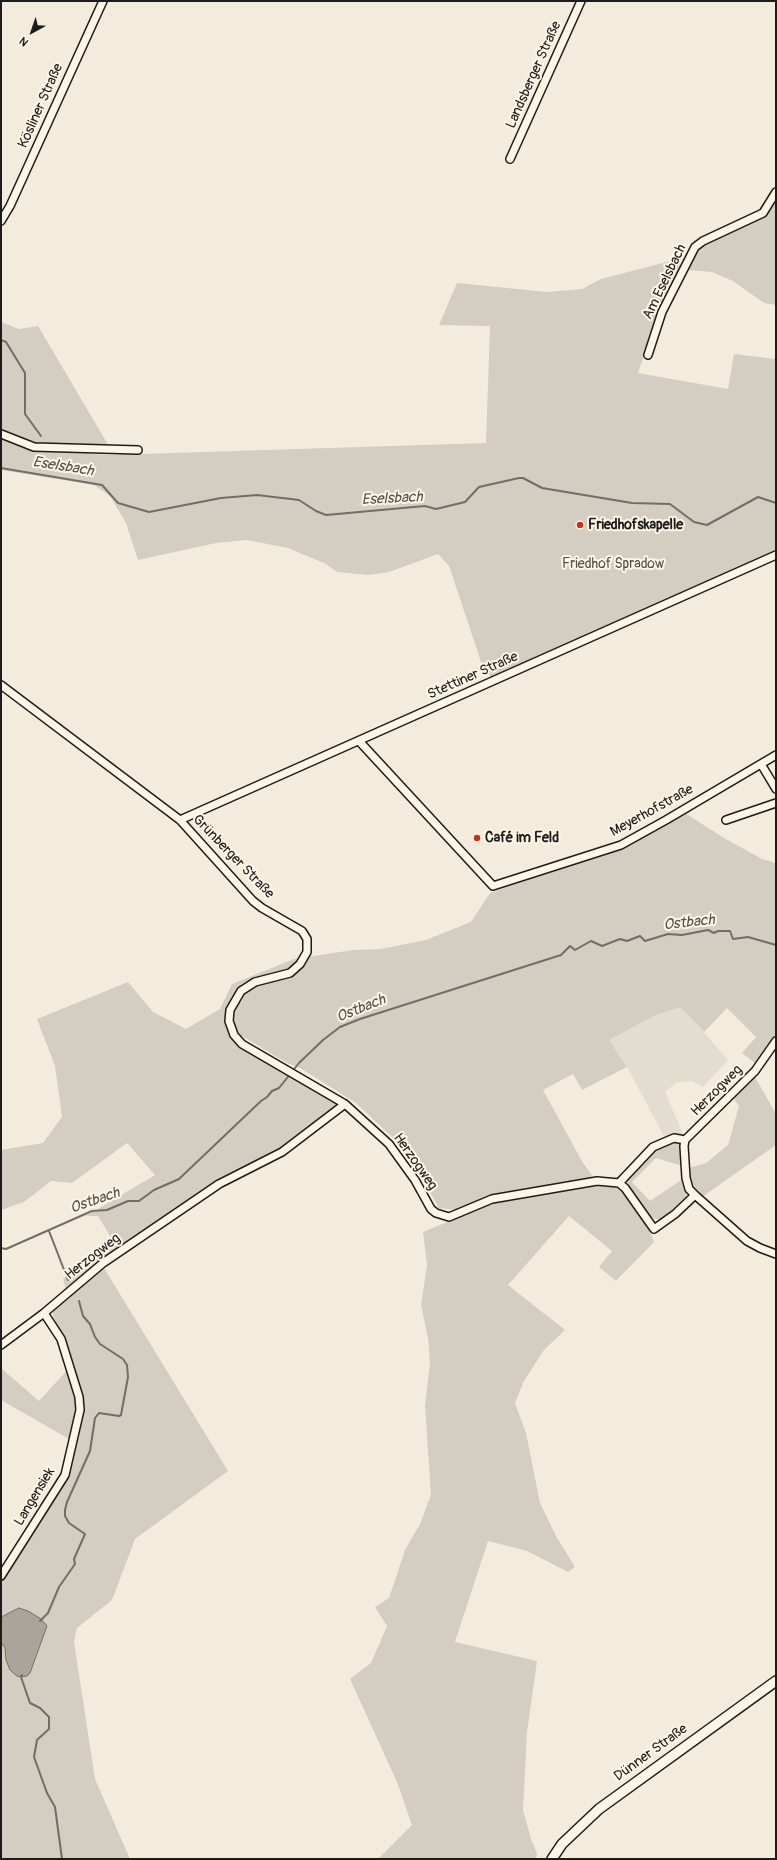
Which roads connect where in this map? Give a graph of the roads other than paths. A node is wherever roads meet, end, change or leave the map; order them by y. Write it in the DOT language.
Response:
graph roads {
  1 [pos="103,1"];
  2 [pos="581,1"];
  3 [pos="510,159"];
  4 [pos="776,192"];
  5 [pos="1,221"];
  6 [pos="648,355"];
  7 [pos="1,434"];
  8 [pos="138,450"];
  9 [pos="776,555"];
  10 [pos="1,685"];
  11 [pos="359,741"];
  12 [pos="776,754"];
  13 [pos="761,764"];
  14 [pos="776,789"];
  15 [pos="776,803"];
  16 [pos="180,820"];
  17 [pos="726,820"];
  18 [pos="776,1041"];
  19 [pos="345,1104"];
  20 [pos="685,1140"];
  21 [pos="619,1183"];
  22 [pos="695,1196"];
  23 [pos="776,1254"];
  24 [pos="44,1313"];
  25 [pos="1,1345"];
  26 [pos="1,1576"];
  27 [pos="776,1681"];
  28 [pos="552,1859"];
  1 -- 5 [label="street, Kösliner Straße"];
  2 -- 3 [label="street, Landsberger Straße"];
  4 -- 6 [label="street, Am Eselsbach"];
  7 -- 8 [label="street"];
  9 -- 11 [label="street, Stettiner Straße"];
  10 -- 16 [label="street, Grünberger Straße"];
  11 -- 13 [label="street, Meyerhofstraße"];
  11 -- 16 [label="street, Stettiner Straße"];
  12 -- 13 [label="street, Meyerhofstraße"];
  13 -- 14 [label="street"];
  15 -- 17 [label="street"];
  16 -- 19 [label="street, Grünberger Straße"];
  18 -- 20 [label="street, Herzogweg"];
  19 -- 21 [label="street, Herzogweg"];
  19 -- 24 [label="street, Herzogweg"];
  20 -- 21 [label="street"];
  20 -- 22 [label="street"];
  21 -- 22 [label="street"];
  22 -- 23 [label="street"];
  24 -- 25 [label="street, Herzogweg"];
  24 -- 26 [label="street, Langensiek"];
  27 -- 28 [label="street, Dünner Straße"];
}
